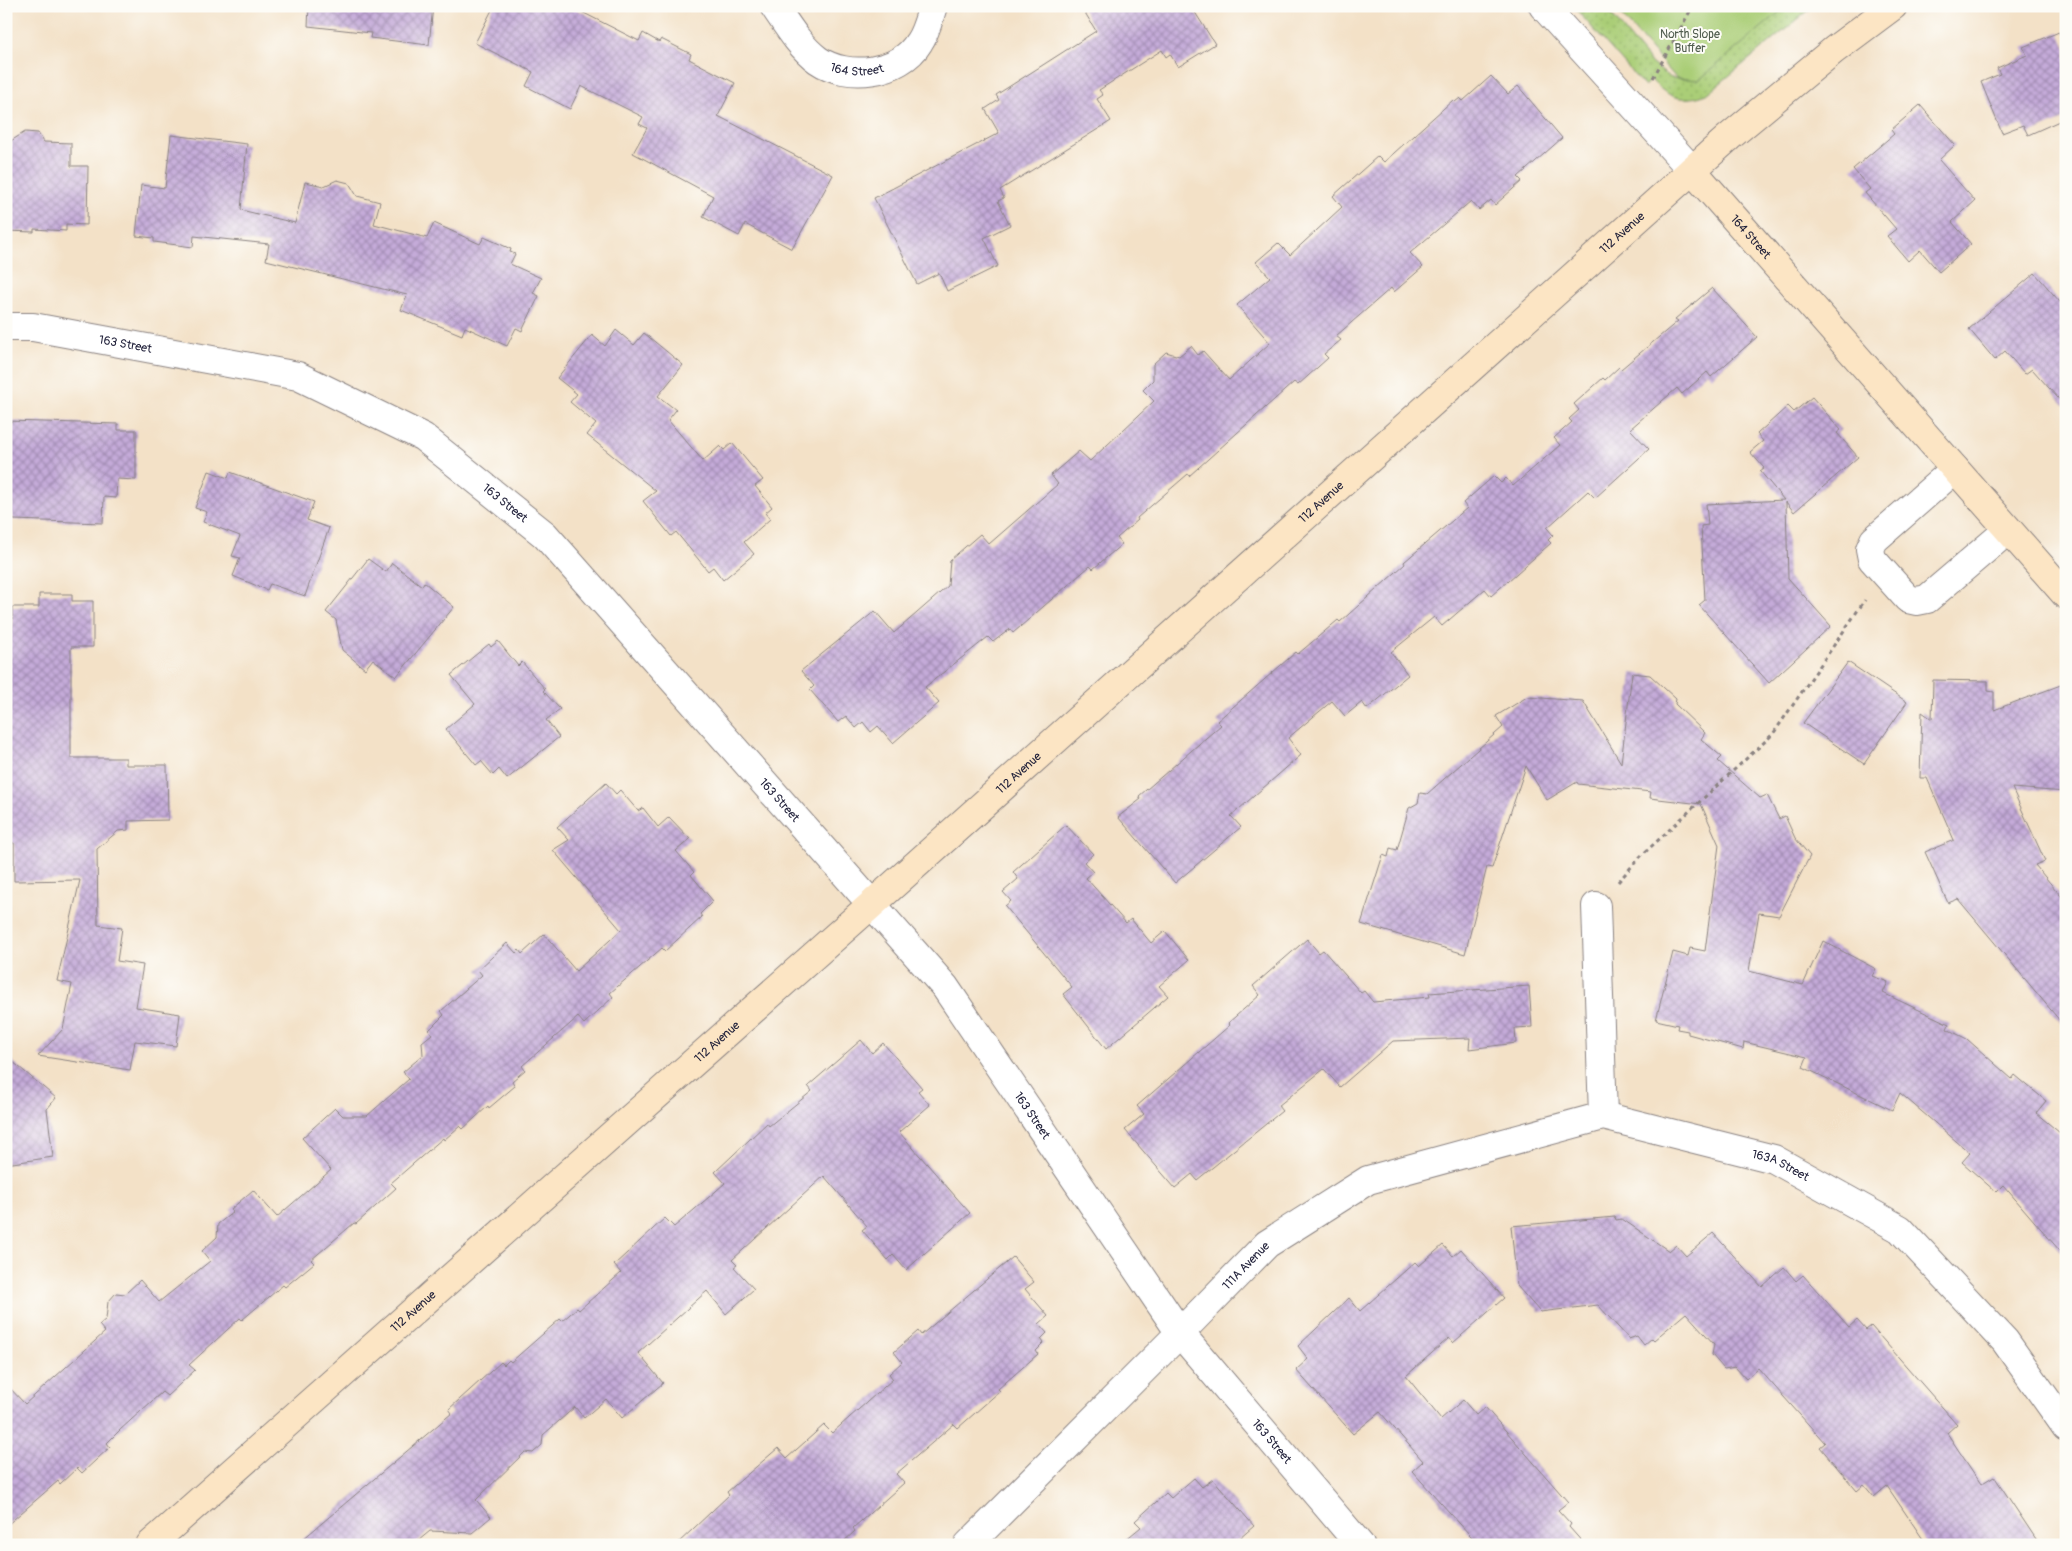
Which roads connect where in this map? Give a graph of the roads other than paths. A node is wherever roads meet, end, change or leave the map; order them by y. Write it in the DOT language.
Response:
graph roads {
  1 [pos="774,6"];
  2 [pos="933,6"];
  3 [pos="1543,6"];
  4 [pos="1893,6"];
  5 [pos="1692,170"];
  6 [pos="6,327"];
  7 [pos="1955,469"];
  8 [pos="2008,530"];
  9 [pos="2066,595"];
  10 [pos="871,905"];
  11 [pos="1596,906"];
  12 [pos="1603,1116"];
  13 [pos="1180,1334"];
  14 [pos="2066,1427"];
  15 [pos="150,1545"];
  16 [pos="968,1545"];
  17 [pos="1360,1545"];
  1 -- 2 [label="street, 164 Street"];
  3 -- 5 [label="street, 164 Street"];
  4 -- 5 [label="street, 112 Avenue"];
  5 -- 7 [label="street, 164 Street"];
  5 -- 10 [label="street, 112 Avenue"];
  6 -- 10 [label="street, 163 Street"];
  7 -- 8 [label="street, 164 Street"];
  7 -- 8 [label="street"];
  8 -- 9 [label="street, 164 Street"];
  10 -- 13 [label="street, 163 Street"];
  10 -- 15 [label="street, 112 Avenue"];
  11 -- 12 [label="street"];
  12 -- 13 [label="street, 111A Avenue"];
  12 -- 14 [label="street, 163A Street"];
  13 -- 16 [label="street, 111A Avenue"];
  13 -- 17 [label="street, 163 Street"];
}
